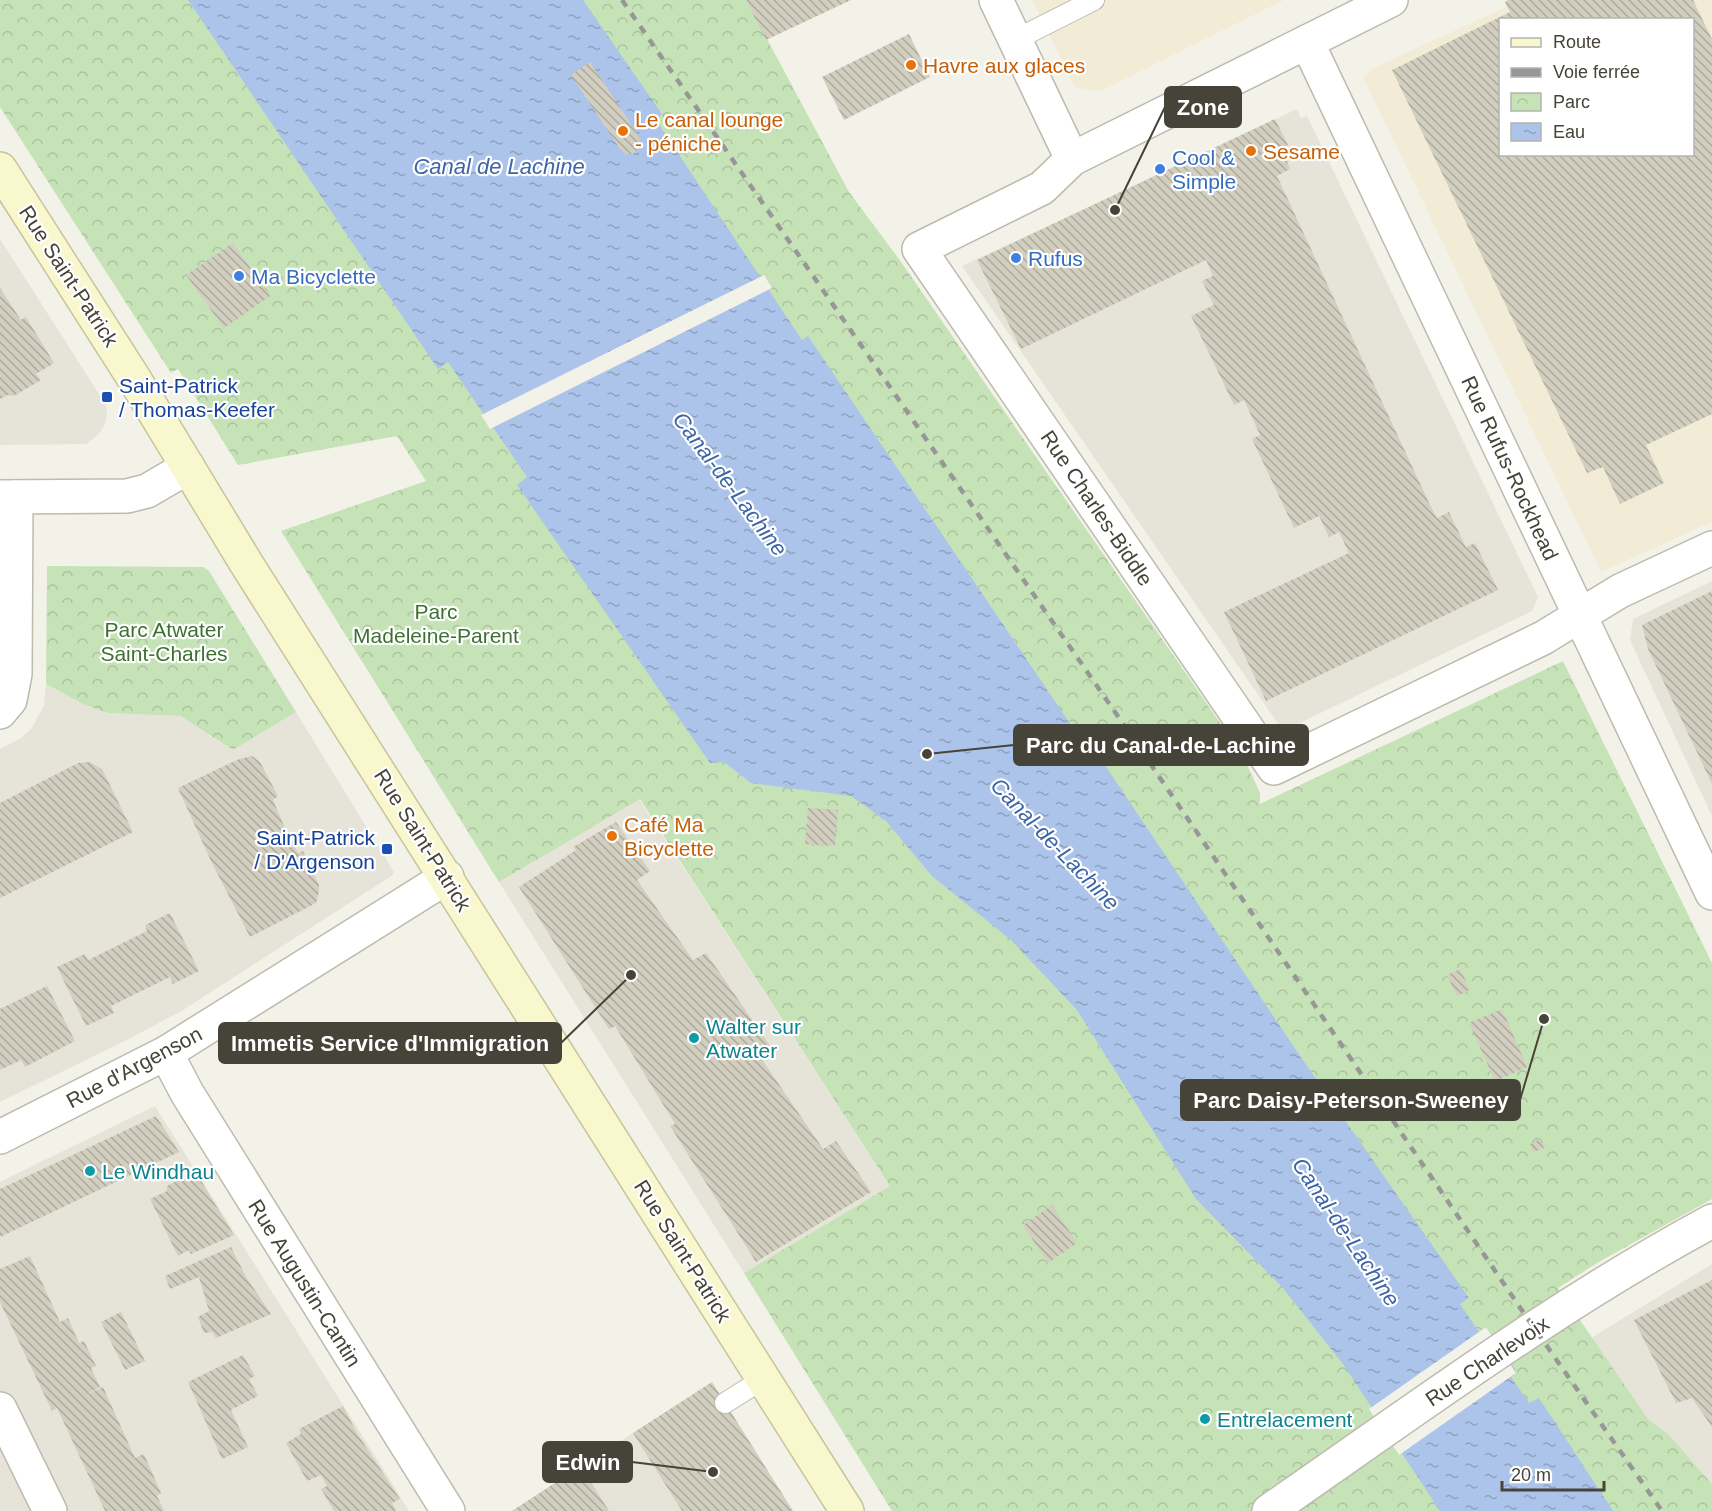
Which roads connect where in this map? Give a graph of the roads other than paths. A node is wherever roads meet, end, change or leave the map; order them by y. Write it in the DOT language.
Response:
graph roads {
  1 [pos="996,0"];
  2 [pos="1094,0"];
  3 [pos="1391,0"];
  4 [pos="1015,40"];
  5 [pos="1307,42"];
  6 [pos="1072,159"];
  7 [pos="0,169"];
  8 [pos="188,467"];
  9 [pos="8,497"];
  10 [pos="1712,548"];
  11 [pos="1580,615"];
  12 [pos="0,712"];
  13 [pos="447,877"];
  14 [pos="1712,893"];
  15 [pos="166,1053"];
  16 [pos="0,1137"];
  17 [pos="1712,1221"];
  18 [pos="763,1378"];
  19 [pos="725,1403"];
  20 [pos="0,1409"];
  21 [pos="50,1511"];
  22 [pos="448,1511"];
  23 [pos="847,1511"];
  24 [pos="1269,1511"];
  1 -- 4 [label="street"];
  2 -- 4 [label="lane"];
  3 -- 5 [label="street"];
  4 -- 6 [label="street"];
  5 -- 6 [label="street"];
  5 -- 11 [label="street, Rue Rufus-Rockhead"];
  6 -- 11 [label="street, Rue Charles-Biddle"];
  7 -- 8 [label="main road, Rue Saint-Patrick"];
  8 -- 9 [label="street"];
  8 -- 13 [label="main road, Rue Saint-Patrick"];
  9 -- 12 [label="street"];
  10 -- 11 [label="street"];
  11 -- 14 [label="street, Rue Rufus-Rockhead"];
  13 -- 15 [label="street, Rue d'Argenson"];
  13 -- 18 [label="main road, Rue Saint-Patrick"];
  15 -- 16 [label="street, Rue d'Argenson"];
  15 -- 22 [label="street, Rue Augustin-Cantin"];
  17 -- 24 [label="street, Rue Charlevoix"];
  18 -- 19 [label="lane"];
  18 -- 23 [label="main road, Rue Saint-Patrick"];
  20 -- 21 [label="street"];
}
